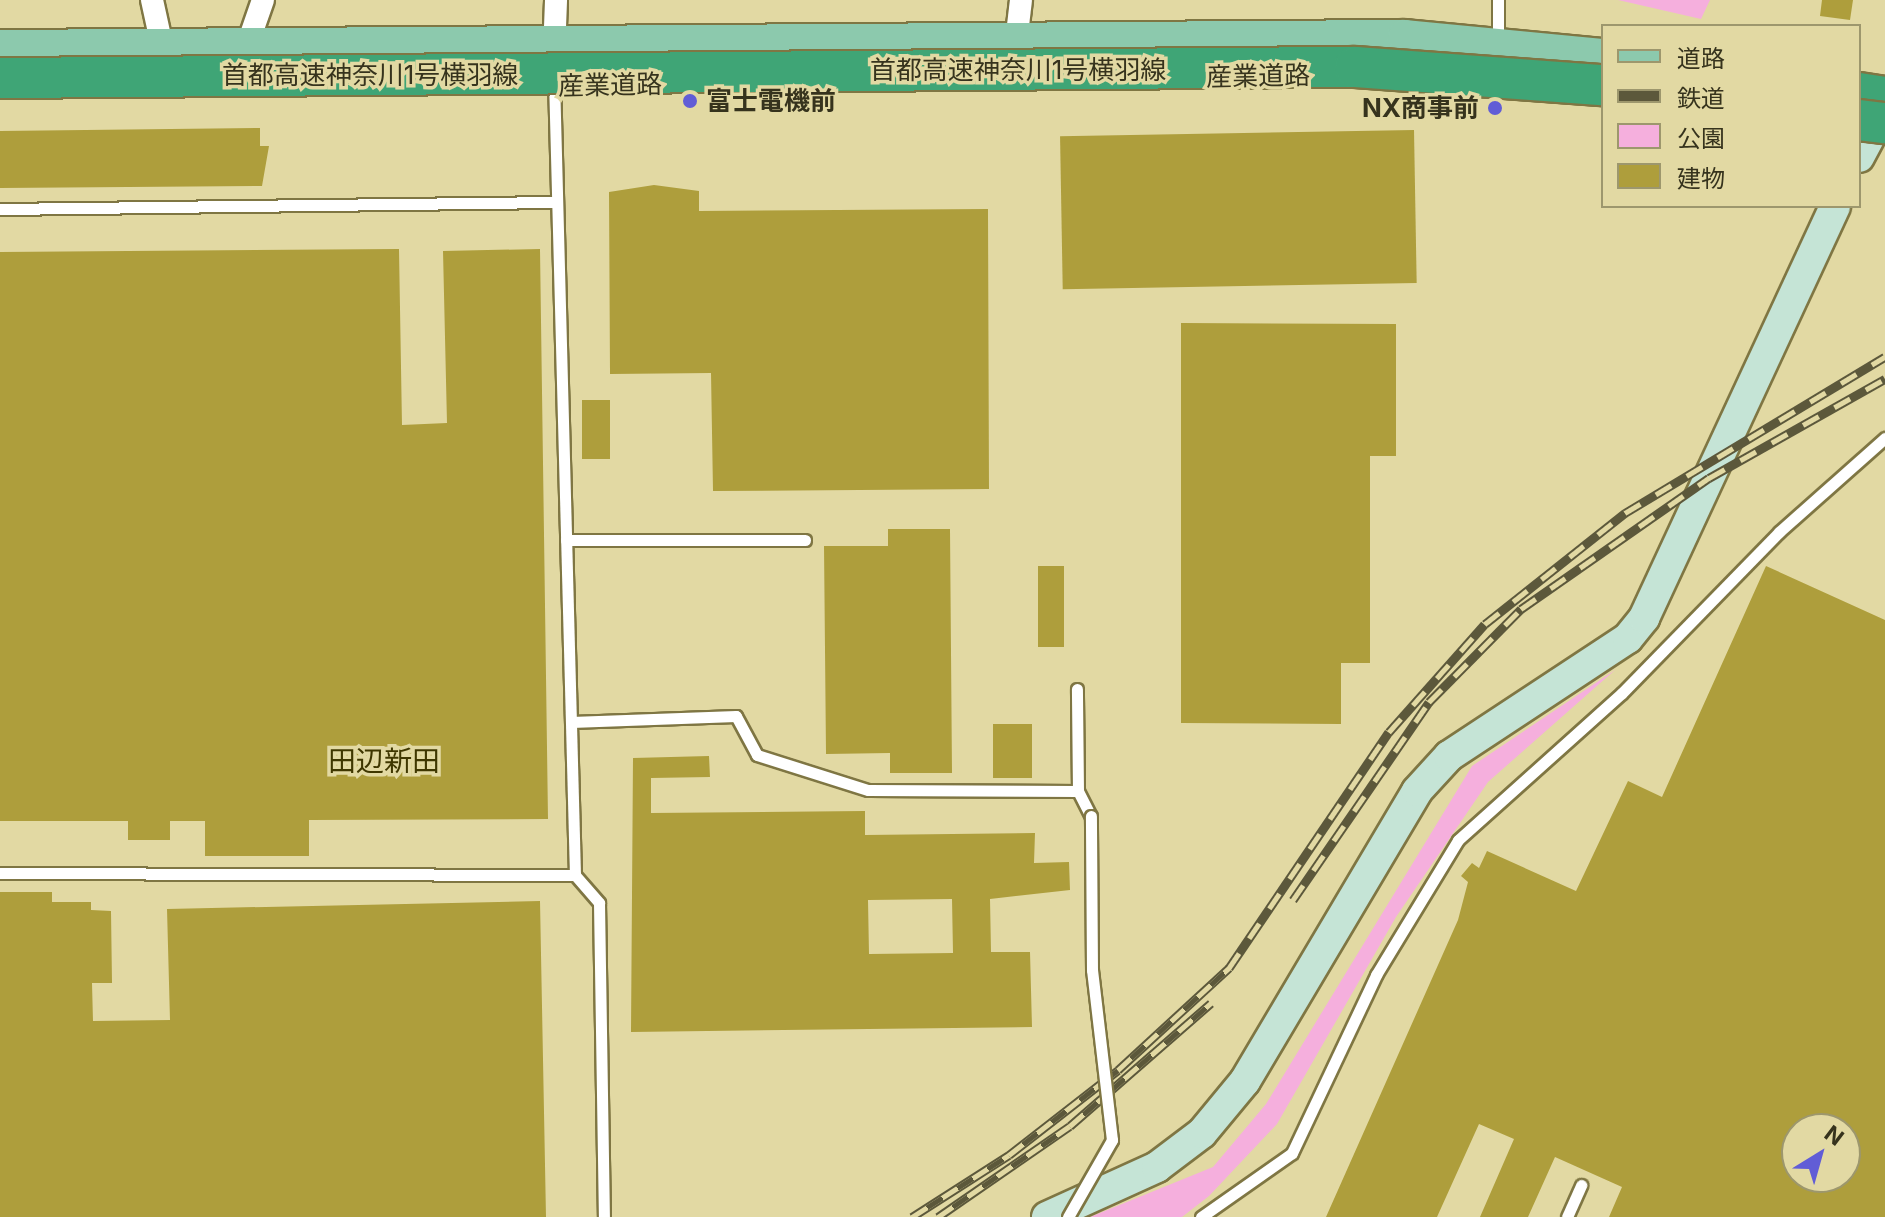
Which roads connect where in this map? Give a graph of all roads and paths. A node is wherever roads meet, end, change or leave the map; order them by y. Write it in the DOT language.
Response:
graph roads {
  1 [pos="152,0"];
  2 [pos="263,0"];
  3 [pos="556,0"];
  4 [pos="1021,0"];
  5 [pos="1498,0"];
  6 [pos="1017,35"];
  7 [pos="162,46"];
  8 [pos="247,46"];
  9 [pos="1498,46"];
  10 [pos="0,49"];
  11 [pos="1601,57"];
  12 [pos="1601,57"];
  13 [pos="554,69"];
  14 [pos="0,78"];
  15 [pos="1010,80"];
  16 [pos="1861,81"];
  17 [pos="1885,84"];
  18 [pos="1601,85"];
  19 [pos="1861,93"];
  20 [pos="0,95"];
  21 [pos="1601,96"];
  22 [pos="1885,97"];
  23 [pos="557,202"];
  24 [pos="1834,208"];
  25 [pos="0,209"];
  26 [pos="1885,438"];
  27 [pos="566,540"];
  28 [pos="805,540"];
  29 [pos="1077,689"];
  30 [pos="571,722"];
  31 [pos="1078,791"];
  32 [pos="0,873"];
  33 [pos="575,875"];
  34 [pos="1581,1185"];
  35 [pos="604,1217"];
  36 [pos="1047,1217"];
  37 [pos="1068,1217"];
  38 [pos="1201,1217"];
  39 [pos="1567,1217"];
  1 -- 7 [label="street"];
  2 -- 8 [label="street"];
  3 -- 13 [label="street"];
  4 -- 6 [label="street"];
  5 -- 9 [label="lane"];
  6 -- 9 [label="main road, 産業道路"];
  6 -- 13 [label="main road, 産業道路"];
  6 -- 15 [label="street"];
  7 -- 8 [label="main road, 産業道路"];
  7 -- 10 [label="main road, 産業道路"];
  8 -- 13 [label="main road, 産業道路"];
  9 -- 11 [label="main road, 産業道路"];
  10 -- 12 [label="highway, 首都高速神奈川1号横羽線"];
  13 -- 15 [label="main road, 産業道路"];
  13 -- 20 [label="main road, 産業道路"];
  13 -- 23 [label="lane"];
  14 -- 18 [label="highway, 首都高速神奈川1号横羽線, bridge"];
  15 -- 21 [label="main road, 産業道路"];
  16 -- 17 [label="main road"];
  19 -- 22 [label="highway"];
  23 -- 25 [label="lane"];
  23 -- 27 [label="lane"];
  24 -- 36 [label="street"];
  26 -- 38 [label="lane"];
  27 -- 28 [label="lane"];
  27 -- 30 [label="lane"];
  29 -- 31 [label="lane"];
  30 -- 31 [label="lane"];
  30 -- 33 [label="lane"];
  31 -- 37 [label="lane, bridge"];
  32 -- 33 [label="lane"];
  33 -- 35 [label="lane"];
  34 -- 39 [label="lane"];
}
